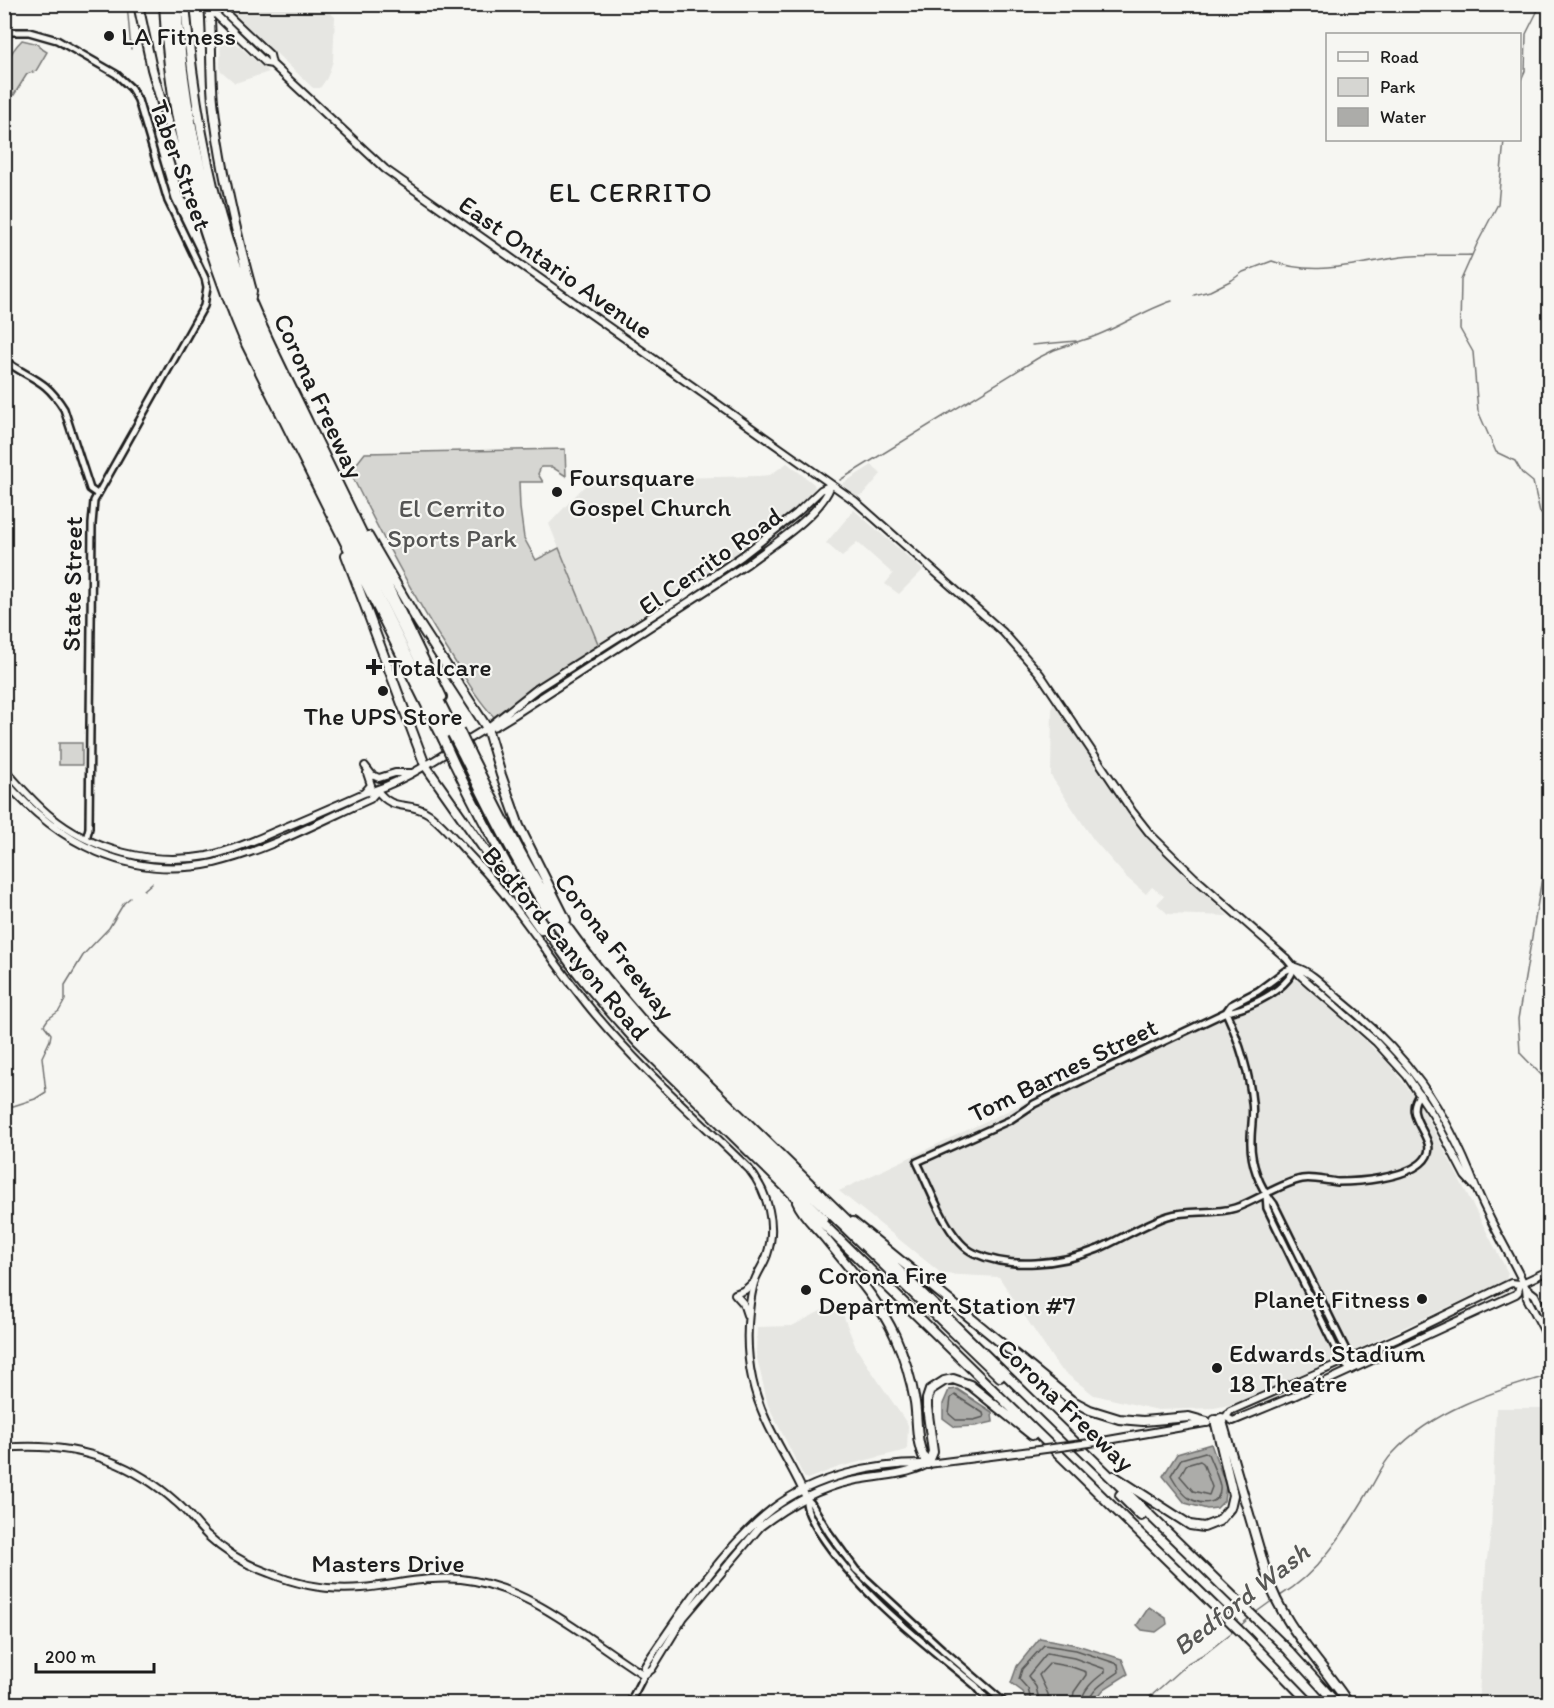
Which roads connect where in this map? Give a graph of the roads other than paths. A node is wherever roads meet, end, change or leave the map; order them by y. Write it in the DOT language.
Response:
graph roads {
  1 [pos="138,4"];
  2 [pos="164,4"];
  3 [pos="170,4"];
  4 [pos="177,4"];
  5 [pos="185,4"];
  6 [pos="210,6"];
  7 [pos="4,32"];
  8 [pos="239,36"];
  9 [pos="257,43"];
  10 [pos="272,64"];
  11 [pos="196,207"];
  12 [pos="207,287"];
  13 [pos="251,301"];
  14 [pos="4,360"];
  15 [pos="336,480"];
  16 [pos="831,485"];
  17 [pos="317,488"];
  18 [pos="97,494"];
  19 [pos="377,593"];
  20 [pos="411,676"];
  21 [pos="487,728"];
  22 [pos="451,734"];
  23 [pos="463,757"];
  24 [pos="426,765"];
  25 [pos="4,769"];
  26 [pos="412,773"];
  27 [pos="4,774"];
  28 [pos="4,780"];
  29 [pos="377,790"];
  30 [pos="364,793"];
  31 [pos="27,806"];
  32 [pos="63,825"];
  33 [pos="86,839"];
  34 [pos="570,930"];
  35 [pos="563,953"];
  36 [pos="1294,967"];
  37 [pos="1226,1012"];
  38 [pos="1420,1094"];
  39 [pos="1441,1114"];
  40 [pos="1476,1188"];
  41 [pos="815,1190"];
  42 [pos="1266,1195"];
  43 [pos="795,1198"];
  44 [pos="1550,1270"];
  45 [pos="755,1281"];
  46 [pos="1523,1285"];
  47 [pos="898,1298"];
  48 [pos="749,1319"];
  49 [pos="1550,1325"];
  50 [pos="1550,1342"];
  51 [pos="1350,1359"];
  52 [pos="1342,1362"];
  53 [pos="1351,1370"];
  54 [pos="1217,1419"];
  55 [pos="4,1448"];
  56 [pos="1086,1454"];
  57 [pos="928,1464"];
  58 [pos="1085,1480"];
  59 [pos="802,1490"];
  60 [pos="806,1498"];
  61 [pos="1216,1582"];
  62 [pos="644,1675"];
  63 [pos="629,1704"];
  64 [pos="991,1704"];
  65 [pos="1006,1704"];
  66 [pos="1311,1704"];
  67 [pos="1337,1704"];
  68 [pos="1349,1704"];
  1 -- 11 [label="highway"];
  2 -- 11 [label="highway, Corona Freeway"];
  3 -- 19 [label="highway"];
  4 -- 22 [label="highway"];
  5 -- 13 [label="highway, Corona Freeway"];
  6 -- 8 [label="main road, East Ontario Avenue"];
  6 -- 9 [label="main road, East Ontario Avenue"];
  6 -- 13 [label="highway"];
  7 -- 12 [label="street, Taber Street"];
  8 -- 9 [label="main road"];
  8 -- 10 [label="main road, East Ontario Avenue"];
  9 -- 10 [label="main road, East Ontario Avenue"];
  10 -- 16 [label="main road, East Ontario Avenue"];
  11 -- 17 [label="highway, Corona Freeway"];
  12 -- 18 [label="street, State Street"];
  13 -- 15 [label="highway, Corona Freeway"];
  14 -- 18 [label="street"];
  15 -- 21 [label="highway"];
  15 -- 22 [label="highway, Corona Freeway"];
  16 -- 21 [label="main road, El Cerrito Road"];
  16 -- 36 [label="main road, East Ontario Avenue"];
  17 -- 20 [label="highway, Corona Freeway"];
  17 -- 24 [label="highway"];
  18 -- 33 [label="street, State Street"];
  19 -- 20 [label="highway"];
  19 -- 22 [label="highway"];
  20 -- 22 [label="highway, Corona Freeway"];
  21 -- 24 [label="main road, El Cerrito Road"];
  21 -- 34 [label="highway"];
  22 -- 23 [label="highway, Corona Freeway, bridge"];
  22 -- 23 [label="highway, Corona Freeway, bridge"];
  23 -- 34 [label="highway, Corona Freeway"];
  23 -- 35 [label="highway, Corona Freeway"];
  23 -- 47 [label="highway"];
  23 -- 61 [label="highway"];
  24 -- 26 [label="main road, El Cerrito Road"];
  24 -- 35 [label="highway"];
  25 -- 32 [label="main road"];
  26 -- 29 [label="main road, El Cerrito Road"];
  26 -- 30 [label="main road"];
  27 -- 31 [label="main road"];
  28 -- 31 [label="main road"];
  29 -- 30 [label="main road"];
  29 -- 31 [label="main road"];
  29 -- 45 [label="main road, Bedford Canyon Road"];
  30 -- 33 [label="main road"];
  31 -- 32 [label="main road"];
  32 -- 33 [label="main road"];
  34 -- 41 [label="highway, Corona Freeway"];
  35 -- 43 [label="highway, Corona Freeway"];
  36 -- 37 [label="street, Tom Barnes Street"];
  36 -- 38 [label="main road"];
  36 -- 39 [label="main road"];
  37 -- 42 [label="street"];
  37 -- 42 [label="street, Tom Barnes Street"];
  38 -- 39 [label="main road"];
  38 -- 40 [label="main road"];
  38 -- 42 [label="street"];
  39 -- 40 [label="main road"];
  40 -- 46 [label="main road"];
  41 -- 54 [label="highway"];
  41 -- 56 [label="highway, Corona Freeway"];
  42 -- 51 [label="street"];
  42 -- 52 [label="street"];
  43 -- 47 [label="highway, Corona Freeway"];
  43 -- 57 [label="highway"];
  44 -- 46 [label="main road"];
  45 -- 48 [label="main road, Bedford Canyon Road"];
  45 -- 48 [label="main road"];
  46 -- 49 [label="main road"];
  46 -- 50 [label="main road"];
  46 -- 51 [label="main road"];
  46 -- 53 [label="main road"];
  47 -- 58 [label="highway, Corona Freeway"];
  48 -- 59 [label="main road, Bedford Canyon Road"];
  51 -- 52 [label="main road"];
  51 -- 53 [label="street"];
  52 -- 53 [label="street"];
  52 -- 54 [label="main road"];
  53 -- 54 [label="main road"];
  54 -- 56 [label="highway"];
  54 -- 57 [label="main road, bridge"];
  54 -- 68 [label="highway"];
  55 -- 62 [label="main road, Masters Drive"];
  56 -- 61 [label="highway, Corona Freeway"];
  57 -- 58 [label="highway"];
  57 -- 59 [label="main road"];
  57 -- 60 [label="main road"];
  58 -- 66 [label="highway, Corona Freeway"];
  59 -- 60 [label="main road, Bedford Canyon Road"];
  59 -- 62 [label="main road"];
  60 -- 62 [label="main road"];
  60 -- 64 [label="street, Bedford Canyon Road"];
  60 -- 65 [label="street, Bedford Canyon Road"];
  61 -- 67 [label="highway, Corona Freeway"];
  62 -- 63 [label="street"];
}
